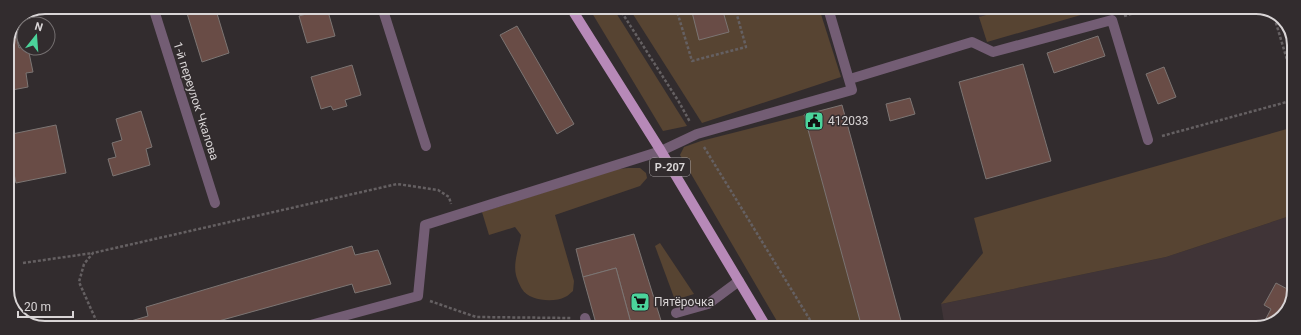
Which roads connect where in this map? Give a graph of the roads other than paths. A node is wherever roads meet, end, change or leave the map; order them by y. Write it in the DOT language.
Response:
graph roads {
  1 [pos="155,14"];
  2 [pos="384,14"];
  3 [pos="575,14"];
  4 [pos="830,14"];
  5 [pos="850,79"];
  6 [pos="1148,140"];
  7 [pos="426,146"];
  8 [pos="661,151"];
  9 [pos="215,203"];
  10 [pos="739,281"];
  11 [pos="676,314"];
  12 [pos="325,321"];
  13 [pos="764,321"];
  1 -- 9 [label="street, 1-й переулок Чкалова"];
  2 -- 7 [label="street"];
  3 -- 8 [label="main road, Р-207"];
  4 -- 5 [label="street"];
  5 -- 6 [label="street"];
  5 -- 8 [label="street"];
  8 -- 10 [label="main road, Р-207"];
  8 -- 12 [label="street"];
  10 -- 11 [label="street"];
  10 -- 13 [label="main road, Р-207"];
}
